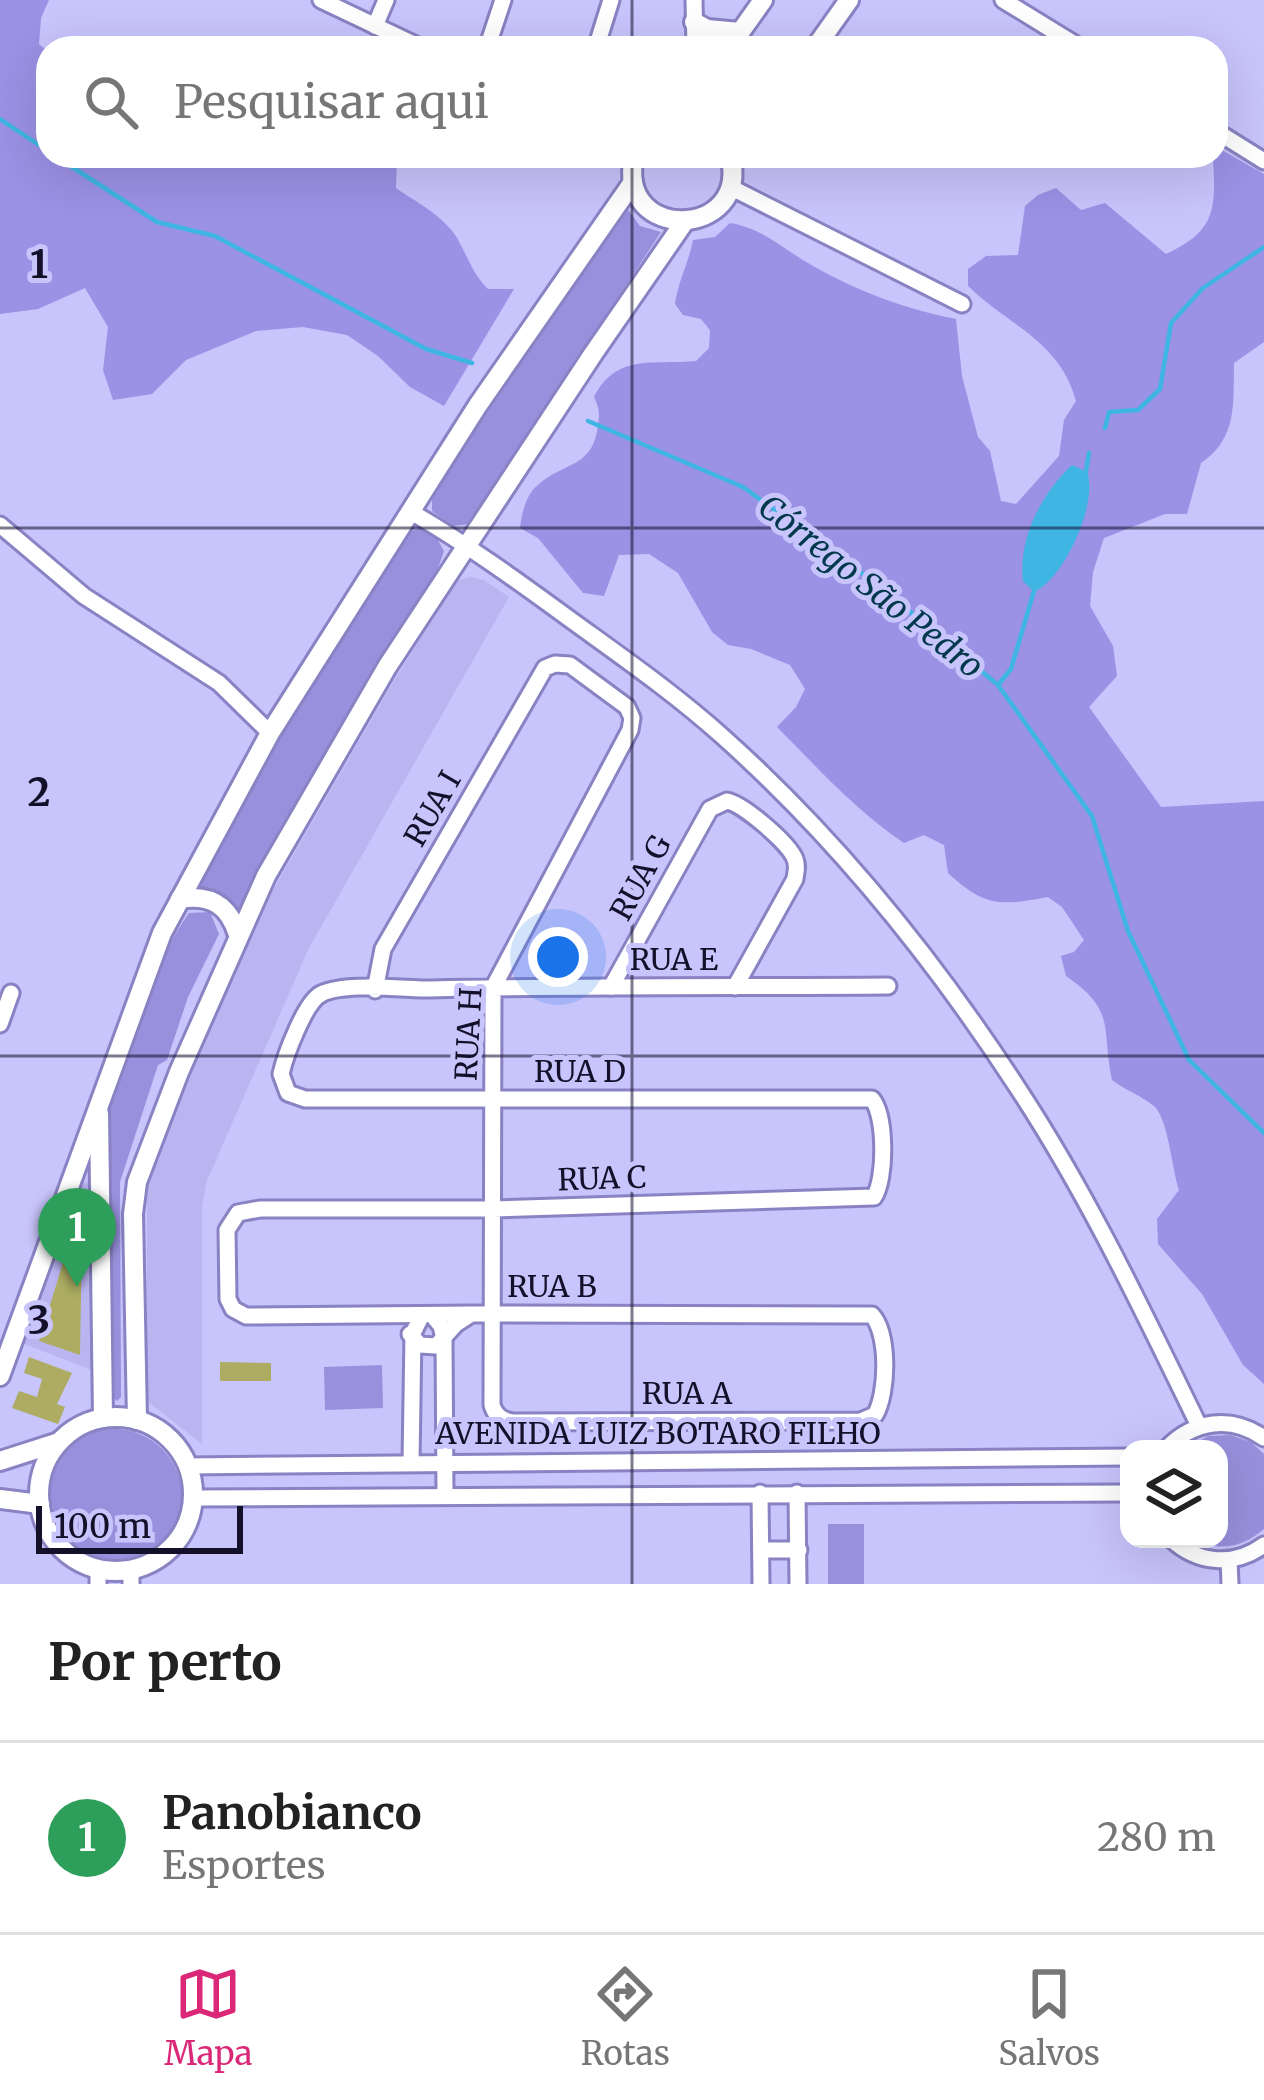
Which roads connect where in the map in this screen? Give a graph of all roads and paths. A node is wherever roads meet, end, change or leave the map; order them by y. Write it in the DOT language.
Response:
graph roads {
  1 [pos="321,0"];
  2 [pos="386,0"];
  3 [pos="503,0"];
  4 [pos="611,0"];
  5 [pos="694,0"];
  6 [pos="763,0"];
  7 [pos="848,0"];
  8 [pos="1004,0"];
  9 [pos="694,22"];
  10 [pos="375,26"];
  11 [pos="396,36"];
  12 [pos="491,36"];
  13 [pos="600,36"];
  14 [pos="695,36"];
  15 [pos="724,36"];
  16 [pos="737,36"];
  17 [pos="823,36"];
  18 [pos="1062,36"];
  19 [pos="1228,138"];
  20 [pos="1264,160"];
  21 [pos="629,168"];
  22 [pos="632,168"];
  23 [pos="731,168"];
  24 [pos="730,188"];
  25 [pos="685,221"];
  26 [pos="962,304"];
  27 [pos="412,513"];
  28 [pos="0,525"];
  29 [pos="469,546"];
  30 [pos="632,718"];
  31 [pos="270,733"];
  32 [pos="180,899"];
  33 [pos="238,935"];
  34 [pos="735,986"];
  35 [pos="888,986"];
  36 [pos="611,987"];
  37 [pos="493,988"];
  38 [pos="375,990"];
  39 [pos="11,993"];
  40 [pos="0,1024"];
  41 [pos="288,1093"];
  42 [pos="99,1096"];
  43 [pos="492,1099"];
  44 [pos="872,1099"];
  45 [pos="492,1209"];
  46 [pos="233,1309"];
  47 [pos="472,1314"];
  48 [pos="492,1314"];
  49 [pos="427,1315"];
  50 [pos="872,1315"];
  51 [pos="387,1316"];
  52 [pos="412,1339"];
  53 [pos="444,1340"];
  54 [pos="0,1376"];
  55 [pos="412,1401"];
  56 [pos="444,1402"];
  57 [pos="103,1418"];
  58 [pos="136,1420"];
  59 [pos="1199,1426"];
  60 [pos="1264,1438"];
  61 [pos="1179,1440"];
  62 [pos="59,1442"];
  63 [pos="1120,1457"];
  64 [pos="822,1460"];
  65 [pos="0,1461"];
  66 [pos="411,1463"];
  67 [pos="445,1463"];
  68 [pos="188,1466"];
  69 [pos="760,1493"];
  70 [pos="797,1493"];
  71 [pos="822,1493"];
  72 [pos="1120,1493"];
  73 [pos="445,1496"];
  74 [pos="193,1498"];
  75 [pos="0,1499"];
  76 [pos="40,1504"];
  77 [pos="1264,1544"];
  78 [pos="1186,1548"];
  79 [pos="761,1550"];
  80 [pos="799,1550"];
  81 [pos="1229,1560"];
  82 [pos="98,1576"];
  83 [pos="130,1577"];
  84 [pos="760,1584"];
  85 [pos="798,1584"];
  86 [pos="1230,1584"];
  1 -- 10 [label="street"];
  2 -- 10 [label="street"];
  3 -- 12 [label="street"];
  4 -- 13 [label="street"];
  5 -- 9 [label="street"];
  6 -- 16 [label="main road"];
  7 -- 17 [label="main road"];
  8 -- 18 [label="street"];
  9 -- 14 [label="street"];
  9 -- 15 [label="main road"];
  10 -- 11 [label="street"];
  19 -- 20 [label="street"];
  21 -- 27 [label="main road"];
  22 -- 25 [label="main road"];
  23 -- 24 [label="main road"];
  24 -- 25 [label="main road"];
  24 -- 26 [label="street"];
  25 -- 29 [label="main road"];
  27 -- 29 [label="street"];
  27 -- 31 [label="main road"];
  28 -- 31 [label="street"];
  29 -- 33 [label="main road"];
  29 -- 59 [label="street"];
  30 -- 37 [label="street, RUA H"];
  30 -- 38 [label="street, RUA I"];
  31 -- 32 [label="main road"];
  32 -- 33 [label="main road"];
  32 -- 42 [label="main road"];
  33 -- 58 [label="main road"];
  34 -- 35 [label="street, RUA E"];
  34 -- 36 [label="street, RUA E"];
  34 -- 36 [label="street, RUA G"];
  36 -- 37 [label="street, RUA E"];
  37 -- 38 [label="street, RUA E"];
  37 -- 43 [label="street, RUA H"];
  38 -- 41 [label="street, RUA E"];
  39 -- 40 [label="street"];
  41 -- 43 [label="street, RUA D"];
  42 -- 54 [label="main road"];
  42 -- 57 [label="main road"];
  43 -- 44 [label="street, RUA D"];
  43 -- 45 [label="street, RUA H"];
  44 -- 45 [label="street, RUA C"];
  45 -- 46 [label="street, RUA C"];
  45 -- 48 [label="street, RUA H"];
  46 -- 51 [label="street, RUA B"];
  47 -- 48 [label="street, RUA B"];
  47 -- 49 [label="street, RUA B"];
  47 -- 53 [label="street"];
  48 -- 50 [label="street, RUA B"];
  48 -- 50 [label="street, RUA A"];
  49 -- 51 [label="street, RUA B"];
  49 -- 52 [label="street"];
  49 -- 53 [label="street"];
  51 -- 52 [label="street"];
  52 -- 53 [label="street"];
  52 -- 55 [label="street"];
  53 -- 56 [label="street"];
  55 -- 56 [label="street"];
  55 -- 66 [label="street"];
  56 -- 67 [label="street"];
  57 -- 58 [label="main road"];
  57 -- 62 [label="main road"];
  58 -- 68 [label="main road"];
  59 -- 60 [label="street"];
  59 -- 61 [label="street"];
  62 -- 65 [label="main road"];
  62 -- 76 [label="main road"];
  63 -- 64 [label="street, AVENIDA LUIZ BOTARO FILHO"];
  64 -- 67 [label="street, AVENIDA LUIZ BOTARO FILHO"];
  64 -- 71 [label="street"];
  66 -- 67 [label="street, AVENIDA LUIZ BOTARO FILHO"];
  66 -- 68 [label="street, AVENIDA LUIZ BOTARO FILHO"];
  67 -- 73 [label="street"];
  68 -- 74 [label="main road"];
  69 -- 70 [label="street, AVENIDA LUIZ BOTARO FILHO"];
  69 -- 73 [label="street, AVENIDA LUIZ BOTARO FILHO"];
  69 -- 79 [label="street"];
  70 -- 71 [label="street, AVENIDA LUIZ BOTARO FILHO"];
  70 -- 80 [label="street"];
  71 -- 72 [label="street, AVENIDA LUIZ BOTARO FILHO"];
  73 -- 74 [label="street, AVENIDA LUIZ BOTARO FILHO"];
  74 -- 83 [label="main road"];
  75 -- 76 [label="main road"];
  76 -- 82 [label="main road"];
  77 -- 81 [label="street"];
  78 -- 81 [label="street"];
  79 -- 80 [label="street"];
  79 -- 84 [label="street"];
  80 -- 85 [label="street"];
  81 -- 86 [label="street"];
  82 -- 83 [label="main road"];
}
